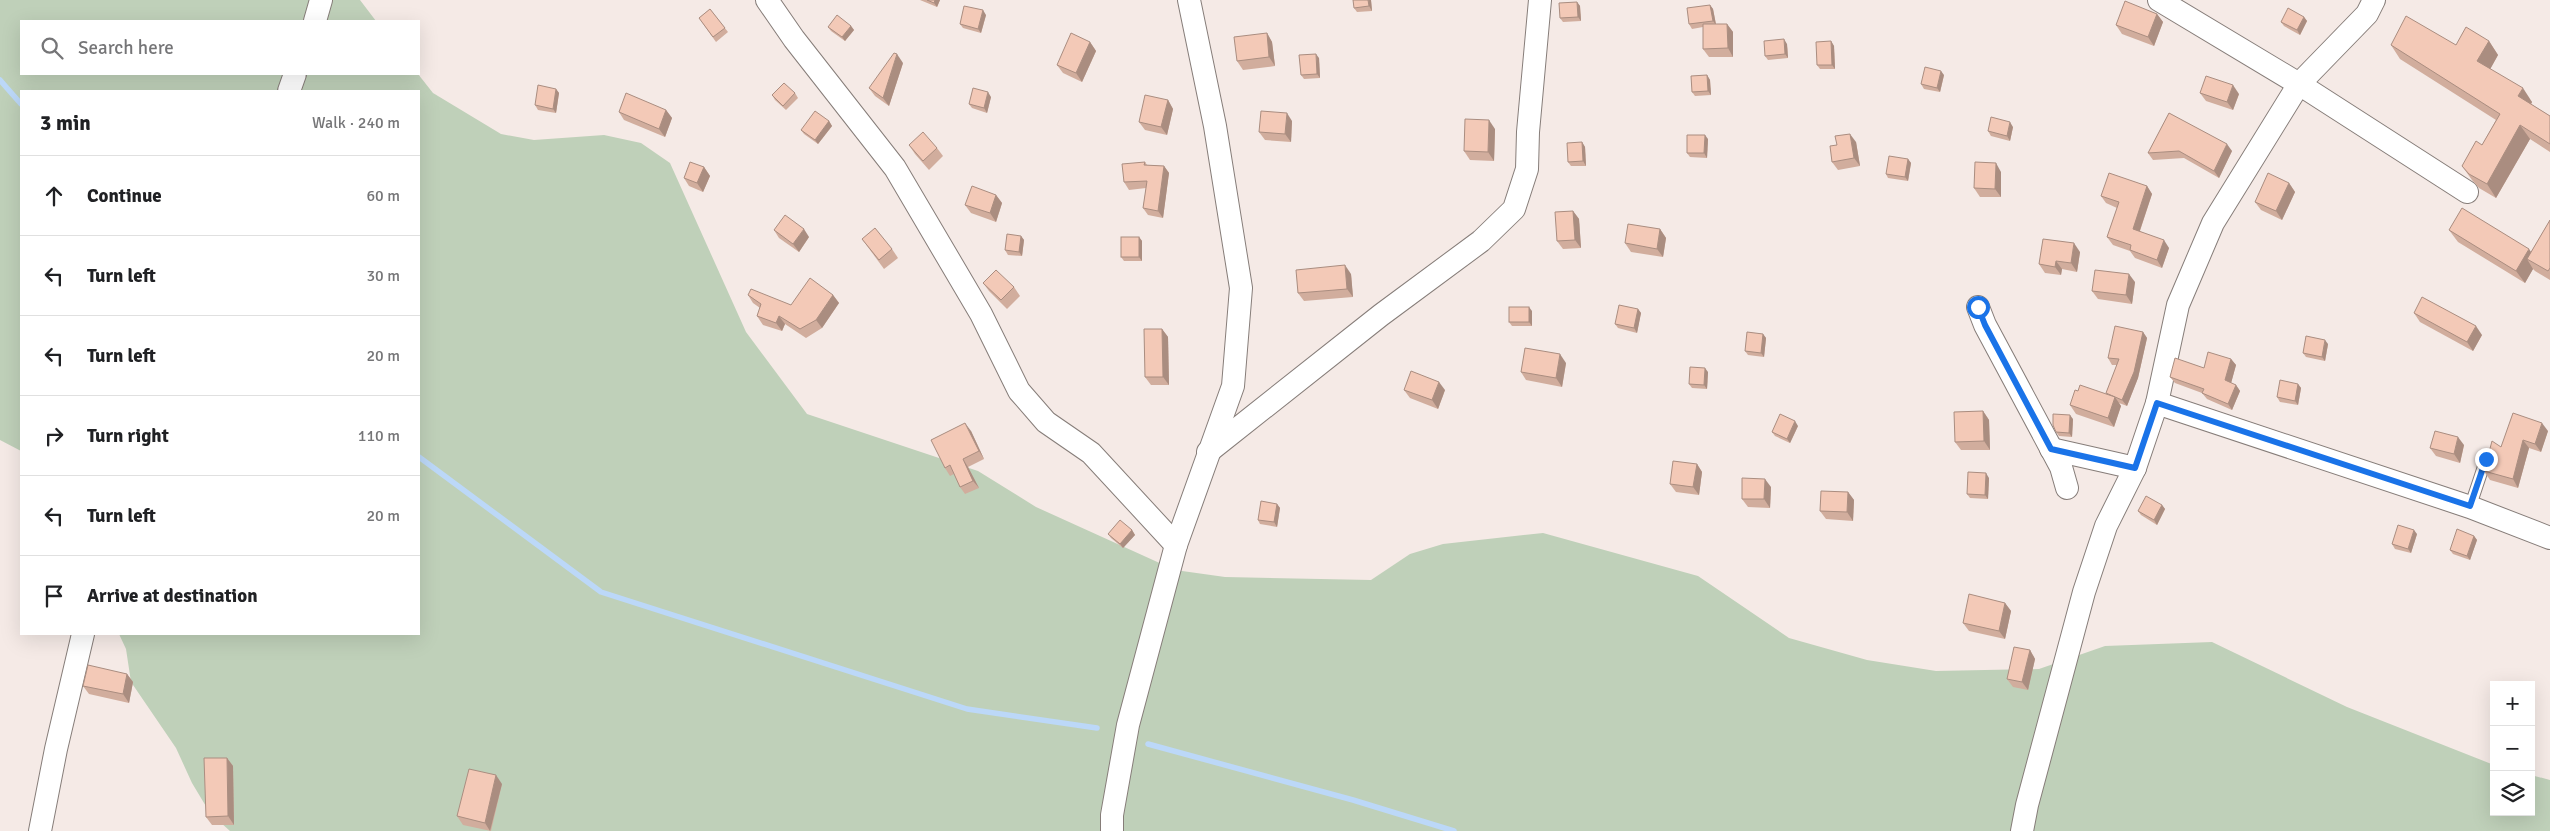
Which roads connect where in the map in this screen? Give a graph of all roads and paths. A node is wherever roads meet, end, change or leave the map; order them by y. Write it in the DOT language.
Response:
graph roads {
  1 [pos="321,0"];
  2 [pos="767,0"];
  3 [pos="1189,0"];
  4 [pos="1540,0"];
  5 [pos="2159,0"];
  6 [pos="2374,0"];
  7 [pos="315,20"];
  8 [pos="295,75"];
  9 [pos="2299,84"];
  10 [pos="289,90"];
  11 [pos="2467,192"];
  12 [pos="1978,307"];
  13 [pos="2157,403"];
  14 [pos="2051,449"];
  15 [pos="1208,452"];
  16 [pos="2486,459"];
  17 [pos="2135,468"];
  18 [pos="2067,488"];
  19 [pos="2470,506"];
  20 [pos="2550,538"];
  21 [pos="1176,545"];
  22 [pos="82,635"];
  23 [pos="40,831"];
  24 [pos="1112,831"];
  25 [pos="2022,831"];
  1 -- 7 [label="street"];
  2 -- 21 [label="street"];
  3 -- 15 [label="street"];
  4 -- 15 [label="street"];
  5 -- 9 [label="street"];
  6 -- 9 [label="street"];
  8 -- 10 [label="street"];
  9 -- 11 [label="street"];
  9 -- 13 [label="street"];
  12 -- 14 [label="street"];
  13 -- 17 [label="street"];
  13 -- 19 [label="street"];
  14 -- 17 [label="street"];
  14 -- 18 [label="street"];
  15 -- 21 [label="street"];
  16 -- 19 [label="lane"];
  17 -- 25 [label="street"];
  19 -- 20 [label="street"];
  21 -- 24 [label="street"];
  22 -- 23 [label="street"];
}
